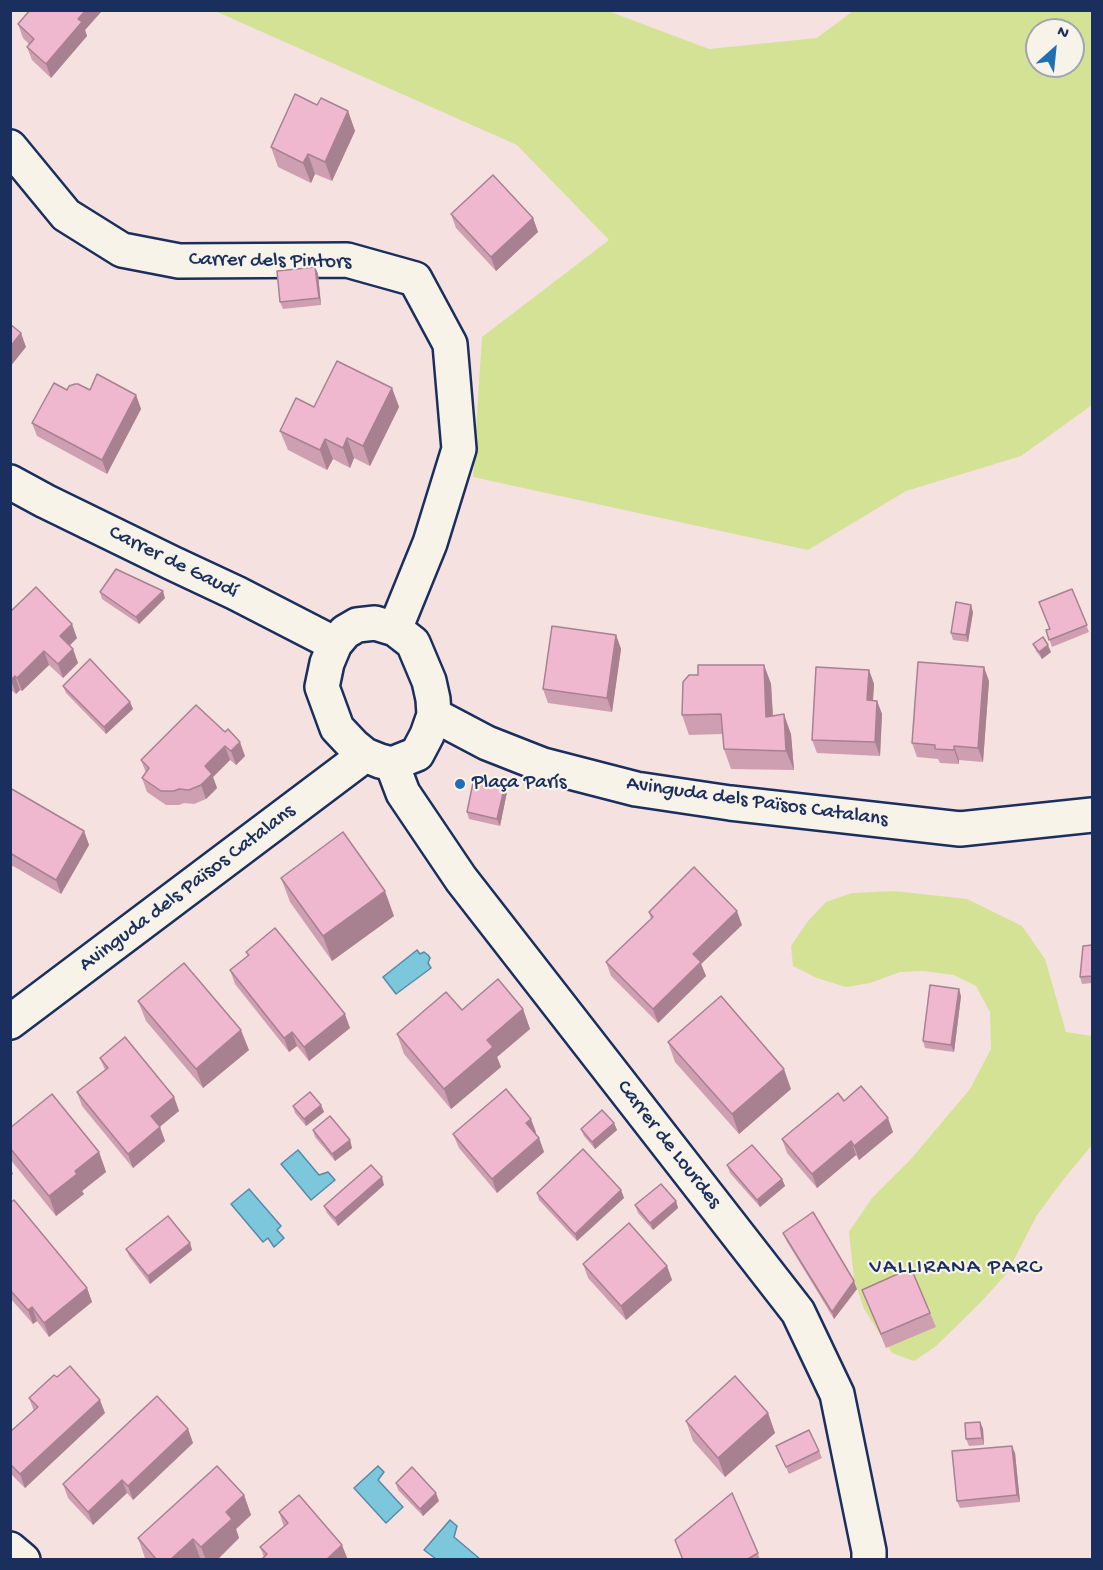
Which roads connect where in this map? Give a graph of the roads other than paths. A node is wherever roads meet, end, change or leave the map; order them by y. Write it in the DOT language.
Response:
graph roads {
  1 [pos="10,147"];
  2 [pos="10,482"];
  3 [pos="395,629"];
  4 [pos="335,644"];
  5 [pos="434,715"];
  6 [pos="378,759"];
  7 [pos="1092,815"];
  8 [pos="10,1022"];
  9 [pos="10,1549"];
  10 [pos="23,1560"];
  11 [pos="869,1560"];
  1 -- 3 [label="street, Carrer dels Pintors"];
  2 -- 4 [label="street, Carrer de Gaudí"];
  3 -- 4 [label="street"];
  3 -- 5 [label="street"];
  4 -- 6 [label="street"];
  5 -- 6 [label="street"];
  5 -- 7 [label="street, Avinguda dels Països Catalans"];
  6 -- 8 [label="street, Avinguda dels Països Catalans"];
  6 -- 11 [label="street, Carrer de Lourdes"];
  9 -- 10 [label="street"];
}
